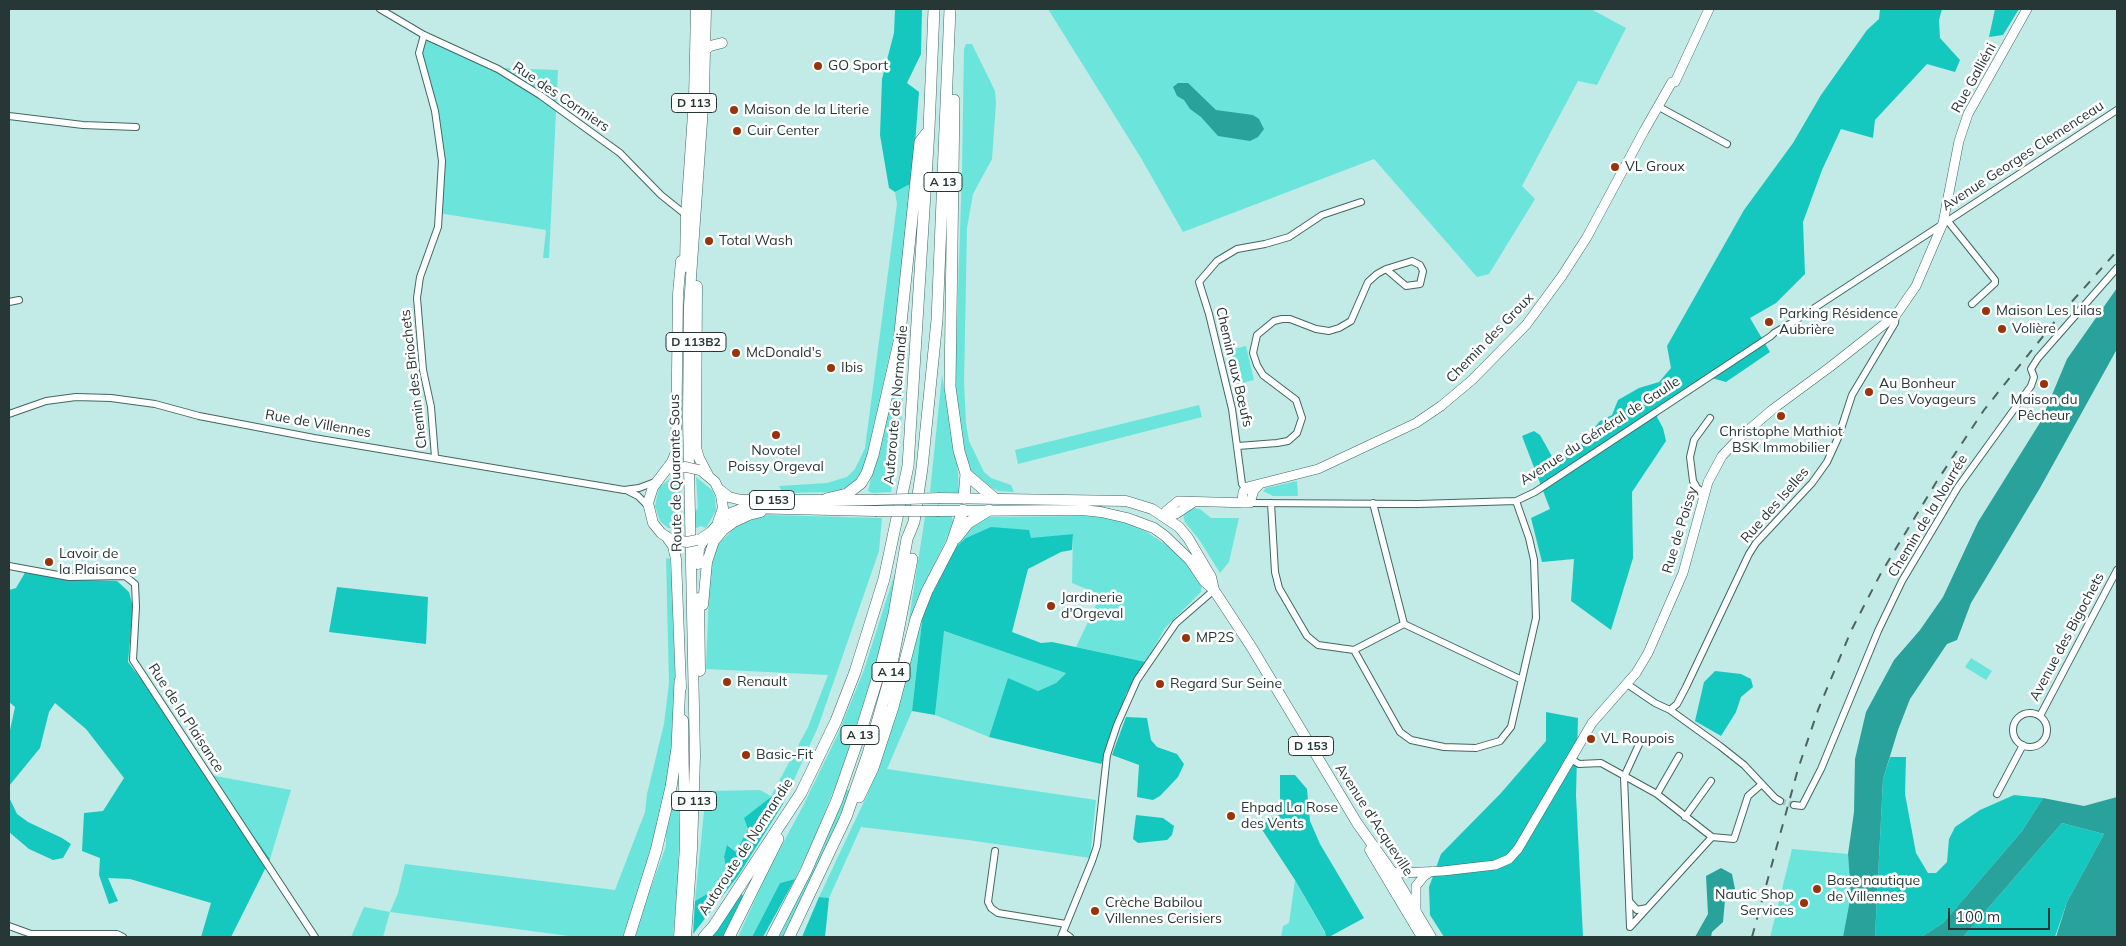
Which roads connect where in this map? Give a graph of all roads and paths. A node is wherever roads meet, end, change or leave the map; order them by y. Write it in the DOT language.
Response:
graph roads {
  1 [pos="380,9"];
  2 [pos="696,9"];
  3 [pos="706,9"];
  4 [pos="934,9"];
  5 [pos="950,9"];
  6 [pos="1709,9"];
  7 [pos="2027,9"];
  8 [pos="424,35"];
  9 [pos="722,43"];
  10 [pos="950,44"];
  11 [pos="705,50"];
  12 [pos="1659,108"];
  13 [pos="2117,110"];
  14 [pos="9,116"];
  15 [pos="136,127"];
  16 [pos="929,129"];
  17 [pos="1727,144"];
  18 [pos="687,196"];
  19 [pos="1361,202"];
  20 [pos="673,205"];
  21 [pos="696,206"];
  22 [pos="686,215"];
  23 [pos="1945,221"];
  24 [pos="1386,268"];
  25 [pos="2117,268"];
  26 [pos="19,300"];
  27 [pos="9,302"];
  28 [pos="1972,304"];
  29 [pos="1896,315"];
  30 [pos="9,414"];
  31 [pos="1710,418"];
  32 [pos="1238,446"];
  33 [pos="435,457"];
  34 [pos="703,472"];
  35 [pos="966,474"];
  36 [pos="659,478"];
  37 [pos="624,490"];
  38 [pos="720,490"];
  39 [pos="1704,494"];
  40 [pos="964,498"];
  41 [pos="994,498"];
  42 [pos="1250,498"];
  43 [pos="826,499"];
  44 [pos="1516,501"];
  45 [pos="1271,503"];
  46 [pos="1373,503"];
  47 [pos="648,506"];
  48 [pos="787,510"];
  49 [pos="963,510"];
  50 [pos="989,510"];
  51 [pos="1116,515"];
  52 [pos="1166,517"];
  53 [pos="914,522"];
  54 [pos="718,523"];
  55 [pos="1162,533"];
  56 [pos="671,538"];
  57 [pos="702,538"];
  58 [pos="952,543"];
  59 [pos="9,566"];
  60 [pos="2117,570"];
  61 [pos="1214,590"];
  62 [pos="1404,624"];
  63 [pos="700,634"];
  64 [pos="1354,650"];
  65 [pos="1522,680"];
  66 [pos="680,681"];
  67 [pos="1627,684"];
  68 [pos="1670,710"];
  69 [pos="2040,716"];
  70 [pos="1641,740"];
  71 [pos="2023,746"];
  72 [pos="1679,756"];
  73 [pos="1571,759"];
  74 [pos="1624,777"];
  75 [pos="1711,781"];
  76 [pos="1762,784"];
  77 [pos="801,793"];
  78 [pos="1657,794"];
  79 [pos="1997,794"];
  80 [pos="1780,801"];
  81 [pos="1794,805"];
  82 [pos="846,817"];
  83 [pos="1684,817"];
  84 [pos="1357,823"];
  85 [pos="1712,837"];
  86 [pos="685,846"];
  87 [pos="995,852"];
  88 [pos="1392,872"];
  89 [pos="1415,872"];
  90 [pos="1432,872"];
  91 [pos="1416,886"];
  92 [pos="1399,893"];
  93 [pos="1630,901"];
  94 [pos="1647,908"];
  95 [pos="1416,913"];
  96 [pos="688,917"];
  97 [pos="1066,924"];
  98 [pos="9,926"];
  99 [pos="686,933"];
  100 [pos="1062,935"];
  101 [pos="123,937"];
  102 [pos="315,937"];
  103 [pos="629,937"];
  104 [pos="679,937"];
  105 [pos="704,937"];
  106 [pos="729,937"];
  107 [pos="772,937"];
  108 [pos="790,937"];
  109 [pos="1070,937"];
  110 [pos="1422,937"];
  111 [pos="1431,937"];
  1 -- 8 [label="street, Rue des Cormiers"];
  2 -- 18 [label="main road, Route de Quarante Sous / D 113"];
  3 -- 11 [label="main road, Route de Quarante Sous / D 113"];
  4 -- 16 [label="highway, Autoroute de Normandie / A 13"];
  5 -- 10 [label="highway, A 13"];
  6 -- 12 [label="street, Chemin des Groux"];
  7 -- 23 [label="street, Rue Galliéni"];
  8 -- 20 [label="street, Rue des Cormiers"];
  8 -- 33 [label="street, Chemin des Briochets"];
  9 -- 11 [label="main road"];
  10 -- 35 [label="highway"];
  10 -- 53 [label="highway, A 13"];
  11 -- 21 [label="main road, Route de Quarante Sous / D 113"];
  12 -- 17 [label="street"];
  12 -- 42 [label="street, Chemin des Groux"];
  13 -- 23 [label="street, Avenue Georges Clemenceau"];
  14 -- 15 [label="street"];
  16 -- 43 [label="highway"];
  16 -- 77 [label="highway, Autoroute de Normandie / A 13"];
  18 -- 20 [label="street"];
  18 -- 22 [label="main road, Route de Quarante Sous / D 113"];
  19 -- 32 [label="street, Chemin aux Bœufs"];
  20 -- 22 [label="street, Rue des Cormiers"];
  21 -- 34 [label="main road, D 113B2"];
  21 -- 96 [label="main road, Route de Quarante Sous / D 113"];
  22 -- 36 [label="main road"];
  22 -- 86 [label="main road, Route de Quarante Sous / D 113"];
  23 -- 28 [label="street"];
  23 -- 29 [label="street, Rue de Poissy"];
  23 -- 44 [label="street, Avenue du Général de Gaulle"];
  24 -- 24 [label="street"];
  24 -- 32 [label="street"];
  25 -- 81 [label="street, Chemin de la Nourrée"];
  26 -- 27 [label="street"];
  29 -- 39 [label="street, Rue de Poissy"];
  29 -- 68 [label="street, Rue des Iselles"];
  30 -- 33 [label="street, Rue de Villennes"];
  31 -- 39 [label="street"];
  32 -- 42 [label="street, Chemin aux Bœufs"];
  33 -- 37 [label="street, Rue de Villennes"];
  34 -- 36 [label="main road, bridge"];
  34 -- 38 [label="main road"];
  35 -- 40 [label="highway"];
  35 -- 41 [label="highway"];
  36 -- 37 [label="street, Rue de Villennes"];
  36 -- 47 [label="main road"];
  37 -- 47 [label="street, Rue de Villennes"];
  38 -- 43 [label="main road, D 153"];
  38 -- 54 [label="main road"];
  39 -- 67 [label="street, Rue de Poissy"];
  40 -- 41 [label="main road, D 153"];
  40 -- 43 [label="main road, D 153, bridge"];
  40 -- 49 [label="main road"];
  41 -- 52 [label="main road, D 153"];
  42 -- 45 [label="street, Avenue du Général de Gaulle"];
  42 -- 52 [label="street, Avenue du Général de Gaulle"];
  44 -- 46 [label="street, Avenue du Général de Gaulle"];
  44 -- 65 [label="street"];
  45 -- 46 [label="street, Avenue du Général de Gaulle"];
  45 -- 64 [label="street"];
  46 -- 62 [label="street"];
  47 -- 56 [label="main road"];
  48 -- 49 [label="main road, D 153, bridge"];
  48 -- 54 [label="main road, D 153"];
  48 -- 63 [label="main road"];
  49 -- 50 [label="main road, D 153"];
  49 -- 58 [label="highway"];
  50 -- 51 [label="main road, D 153"];
  50 -- 58 [label="highway"];
  51 -- 52 [label="main road, D 153"];
  51 -- 55 [label="main road, D 153"];
  52 -- 55 [label="main road"];
  52 -- 61 [label="main road, D 153"];
  53 -- 82 [label="highway, A 14"];
  53 -- 107 [label="highway, A 13"];
  54 -- 57 [label="main road"];
  55 -- 61 [label="main road, D 153"];
  56 -- 57 [label="main road, bridge"];
  56 -- 66 [label="main road"];
  57 -- 63 [label="main road"];
  58 -- 82 [label="highway"];
  59 -- 102 [label="street, Rue de la Plaisance"];
  60 -- 69 [label="street, Avenue des Bigochets"];
  61 -- 84 [label="main road, Avenue d'Acqueville / D 153"];
  61 -- 97 [label="street"];
  62 -- 64 [label="street"];
  62 -- 65 [label="street"];
  63 -- 96 [label="main road"];
  64 -- 65 [label="street"];
  66 -- 86 [label="main road"];
  66 -- 103 [label="highway"];
  67 -- 68 [label="street"];
  67 -- 73 [label="street, Rue de Poissy"];
  68 -- 76 [label="street"];
  69 -- 71 [label="street, Avenue des Bigochets"];
  69 -- 71 [label="street, Avenue des Bigochets"];
  70 -- 74 [label="street"];
  71 -- 79 [label="street"];
  72 -- 78 [label="street"];
  73 -- 74 [label="street"];
  73 -- 90 [label="street, Rue de Poissy"];
  74 -- 78 [label="street"];
  74 -- 93 [label="street"];
  75 -- 83 [label="street"];
  76 -- 80 [label="street"];
  76 -- 85 [label="street"];
  77 -- 105 [label="highway, Autoroute de Normandie / A 13"];
  77 -- 106 [label="highway"];
  78 -- 83 [label="street"];
  82 -- 108 [label="highway, A 14"];
  83 -- 85 [label="street"];
  84 -- 88 [label="main road, Avenue d'Acqueville / D 153"];
  84 -- 92 [label="main road, D 153"];
  85 -- 94 [label="street"];
  86 -- 104 [label="main road, D 113"];
  87 -- 97 [label="street"];
  88 -- 89 [label="street, Rue de Poissy"];
  88 -- 92 [label="main road, Avenue d'Acqueville / D 153"];
  89 -- 90 [label="street, Rue de Poissy"];
  89 -- 92 [label="street"];
  90 -- 91 [label="street"];
  91 -- 92 [label="street"];
  91 -- 95 [label="street"];
  92 -- 95 [label="main road, Avenue d'Acqueville / D 153"];
  92 -- 110 [label="main road, D 153"];
  93 -- 94 [label="street"];
  93 -- 94 [label="street"];
  95 -- 111 [label="main road, Avenue d'Acqueville / D 153"];
  96 -- 99 [label="main road, Route de Quarante Sous / D 113"];
  97 -- 100 [label="street"];
  98 -- 101 [label="street"];
  100 -- 109 [label="street"];
}
